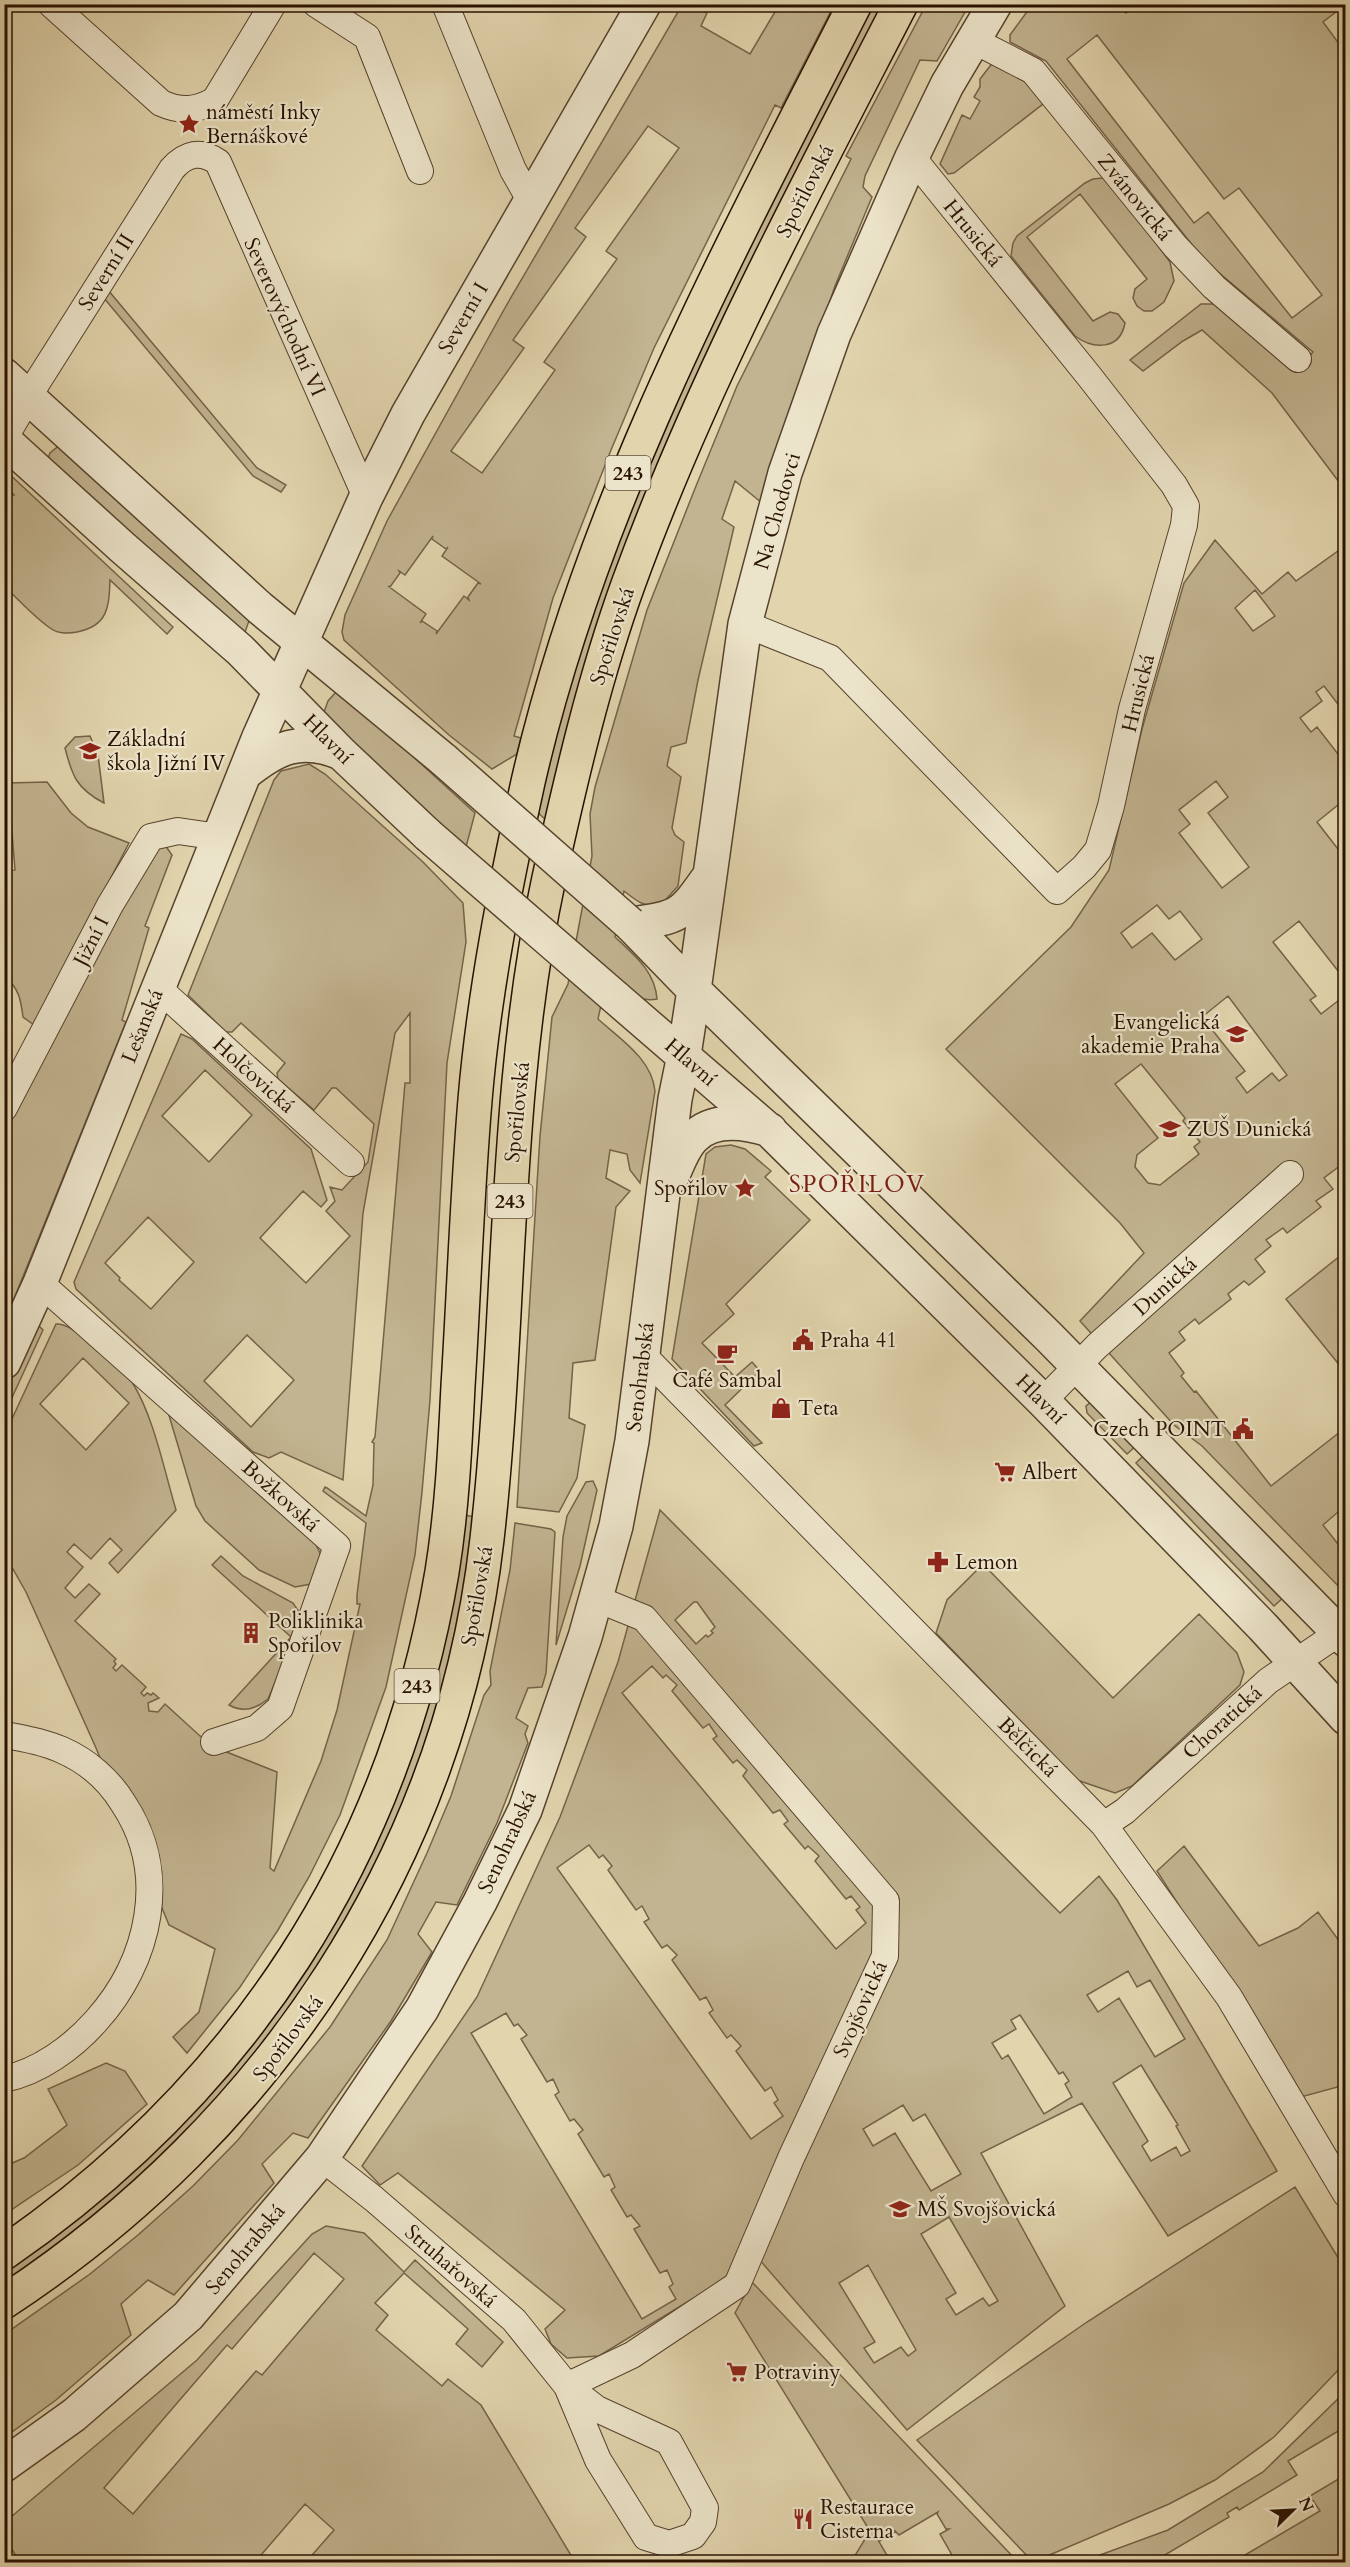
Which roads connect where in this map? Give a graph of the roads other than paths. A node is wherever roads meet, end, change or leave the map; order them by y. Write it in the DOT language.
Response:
graph roads {
  1 [pos="51,4"];
  2 [pos="273,4"];
  3 [pos="316,4"];
  4 [pos="445,4"];
  5 [pos="644,4"];
  6 [pos="855,4"];
  7 [pos="901,4"];
  8 [pos="994,4"];
  9 [pos="973,40"];
  10 [pos="191,155"];
  11 [pos="912,157"];
  12 [pos="420,171"];
  13 [pos="530,200"];
  14 [pos="1298,359"];
  15 [pos="4,375"];
  16 [pos="28,397"];
  17 [pos="4,439"];
  18 [pos="366,498"];
  19 [pos="745,624"];
  20 [pos="302,641"];
  21 [pos="280,691"];
  22 [pos="341,753"];
  23 [pos="244,774"];
  24 [pos="219,837"];
  25 [pos="711,873"];
  26 [pos="630,924"];
  27 [pos="157,987"];
  28 [pos="694,990"];
  29 [pos="684,1055"];
  30 [pos="4,1108"];
  31 [pos="770,1131"];
  32 [pos="351,1163"];
  33 [pos="1290,1174"];
  34 [pos="664,1195"];
  35 [pos="39,1283"];
  36 [pos="643,1355"];
  37 [pos="4,1362"];
  38 [pos="1076,1366"];
  39 [pos="1043,1401"];
  40 [pos="597,1599"];
  41 [pos="1343,1634"];
  42 [pos="1294,1663"];
  43 [pos="1346,1718"];
  44 [pos="4,1735"];
  45 [pos="214,1742"];
  46 [pos="1104,1825"];
  47 [pos="4,2079"];
  48 [pos="322,2158"];
  49 [pos="1346,2194"];
  50 [pos="4,2253"];
  51 [pos="4,2302"];
  52 [pos="567,2386"];
  53 [pos="4,2465"];
  1 -- 2 [label="street"];
  3 -- 12 [label="street"];
  4 -- 13 [label="street"];
  5 -- 13 [label="street, Severní I"];
  6 -- 50 [label="highway, Spořilovská / 243"];
  7 -- 51 [label="highway, Spořilovská / 243"];
  8 -- 9 [label="street, Na Chodovci"];
  9 -- 11 [label="street, Na Chodovci"];
  9 -- 14 [label="street, Zvánovická"];
  10 -- 16 [label="street, Severní II"];
  10 -- 18 [label="street, Severovýchodní VI"];
  11 -- 19 [label="street, Na Chodovci"];
  11 -- 19 [label="street, Hrusická"];
  13 -- 18 [label="street, Severní I"];
  15 -- 16 [label="street"];
  16 -- 17 [label="street, Severní II"];
  16 -- 20 [label="street"];
  17 -- 21 [label="street, Hlavní"];
  18 -- 20 [label="street, Severní I"];
  19 -- 25 [label="street, Na Chodovci"];
  20 -- 21 [label="street, Severní I"];
  20 -- 26 [label="street, bridge"];
  21 -- 22 [label="street, Hlavní"];
  21 -- 23 [label="street, Lešanská"];
  22 -- 23 [label="street"];
  22 -- 29 [label="street, Hlavní, bridge"];
  23 -- 24 [label="street, Lešanská"];
  24 -- 27 [label="street, Lešanská"];
  24 -- 30 [label="street, Jižní I"];
  25 -- 26 [label="street"];
  25 -- 28 [label="street, Na Chodovci"];
  26 -- 28 [label="street"];
  27 -- 32 [label="street, Holčovická"];
  27 -- 35 [label="street, Lešanská"];
  28 -- 29 [label="street, Na Chodovci"];
  28 -- 38 [label="street"];
  29 -- 31 [label="street, Hlavní"];
  29 -- 34 [label="street, Senohrabská"];
  31 -- 34 [label="street"];
  31 -- 39 [label="street, Hlavní"];
  33 -- 38 [label="street, Dunická"];
  34 -- 36 [label="street, Senohrabská"];
  35 -- 37 [label="street, Lešanská"];
  35 -- 45 [label="street, Božkovská"];
  36 -- 40 [label="street, Senohrabská"];
  36 -- 46 [label="street, Bělčická"];
  38 -- 39 [label="street, Dunická"];
  38 -- 41 [label="street"];
  39 -- 42 [label="street, Hlavní"];
  40 -- 48 [label="street, Senohrabská"];
  40 -- 52 [label="street, Svojšovická"];
  41 -- 42 [label="street, Choratická"];
  42 -- 43 [label="street, Hlavní"];
  42 -- 46 [label="street, Choratická"];
  44 -- 47 [label="street"];
  46 -- 49 [label="street, Bělčická"];
  48 -- 52 [label="street, Struhařovská"];
  48 -- 53 [label="street, Senohrabská"];
  52 -- 52 [label="street, Struhařovská"];
}
